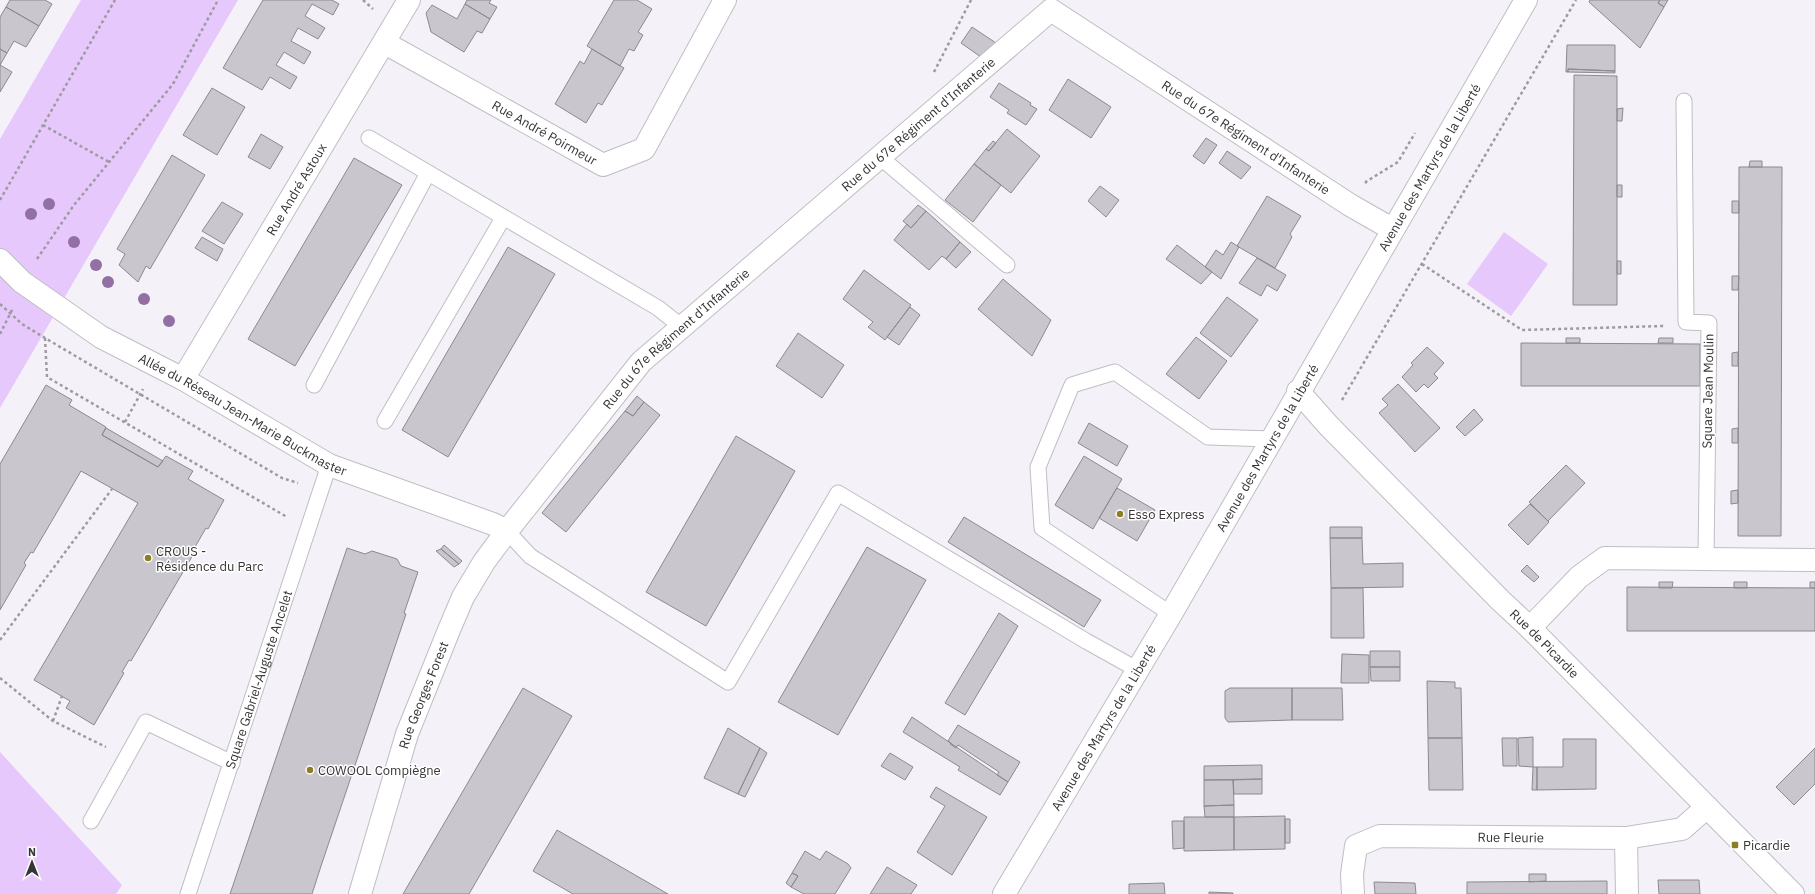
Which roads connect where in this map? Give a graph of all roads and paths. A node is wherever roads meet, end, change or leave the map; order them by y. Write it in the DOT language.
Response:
graph roads {
  1 [pos="115,0"];
  2 [pos="218,0"];
  3 [pos="410,0"];
  4 [pos="725,0"];
  5 [pos="971,0"];
  6 [pos="1526,0"];
  7 [pos="1576,0"];
  8 [pos="1042,5"];
  9 [pos="385,43"];
  10 [pos="932,77"];
  11 [pos="1684,101"];
  12 [pos="43,125"];
  13 [pos="1418,128"];
  14 [pos="369,138"];
  15 [pos="880,157"];
  16 [pos="110,162"];
  17 [pos="428,173"];
  18 [pos="0,200"];
  19 [pos="1350,205"];
  20 [pos="503,218"];
  21 [pos="1392,229"];
  22 [pos="0,260"];
  23 [pos="37,260"];
  24 [pos="1422,264"];
  25 [pos="1007,265"];
  26 [pos="1686,322"];
  27 [pos="682,327"];
  28 [pos="44,338"];
  29 [pos="156,364"];
  30 [pos="183,379"];
  31 [pos="314,385"];
  32 [pos="1298,391"];
  33 [pos="386,421"];
  34 [pos="125,422"];
  35 [pos="1328,425"];
  36 [pos="1271,439"];
  37 [pos="329,465"];
  38 [pos="112,489"];
  39 [pos="308,529"];
  40 [pos="507,531"];
  41 [pos="1706,559"];
  42 [pos="1815,560"];
  43 [pos="1171,614"];
  44 [pos="1530,628"];
  45 [pos="0,640"];
  46 [pos="1138,670"];
  47 [pos="0,678"];
  48 [pos="62,696"];
  49 [pos="53,721"];
  50 [pos="126,757"];
  51 [pos="232,763"];
  52 [pos="1707,807"];
  53 [pos="91,821"];
  54 [pos="1626,838"];
  55 [pos="188,894"];
  56 [pos="360,894"];
  57 [pos="1004,894"];
  58 [pos="1353,894"];
  59 [pos="1627,894"];
  60 [pos="1793,894"];
  1 -- 12 [label="path"];
  2 -- 16 [label="path"];
  3 -- 9 [label="street, Rue André Astoux"];
  4 -- 9 [label="street, Rue André Poirmeur"];
  5 -- 10 [label="path"];
  6 -- 21 [label="street, Avenue des Martyrs de la Liberté"];
  7 -- 24 [label="path"];
  8 -- 15 [label="street, Rue du 67e Régiment d'Infanterie"];
  8 -- 19 [label="street, Rue du 67e Régiment d'Infanterie"];
  9 -- 30 [label="street, Rue André Astoux"];
  11 -- 26 [label="lane, Square Jean Moulin"];
  12 -- 16 [label="path"];
  12 -- 18 [label="path"];
  13 -- 19 [label="path"];
  14 -- 17 [label="lane"];
  15 -- 25 [label="lane"];
  15 -- 27 [label="street, Rue du 67e Régiment d'Infanterie"];
  16 -- 23 [label="path"];
  17 -- 20 [label="lane"];
  17 -- 31 [label="lane"];
  19 -- 21 [label="street, Rue du 67e Régiment d'Infanterie"];
  20 -- 27 [label="lane"];
  20 -- 33 [label="lane"];
  21 -- 32 [label="street, Avenue des Martyrs de la Liberté"];
  22 -- 29 [label="street, Allée du Réseau Jean-Marie Buckmaster"];
  24 -- 26 [label="path"];
  24 -- 35 [label="path"];
  26 -- 41 [label="lane, Square Jean Moulin"];
  27 -- 40 [label="street, Rue du 67e Régiment d'Infanterie"];
  28 -- 34 [label="path"];
  29 -- 30 [label="street, Allée du Réseau Jean-Marie Buckmaster"];
  29 -- 34 [label="path"];
  30 -- 37 [label="street, Allée du Réseau Jean-Marie Buckmaster"];
  32 -- 35 [label="street, Rue de Picardie"];
  32 -- 36 [label="street, Avenue des Martyrs de la Liberté"];
  34 -- 39 [label="path"];
  35 -- 44 [label="street, Rue de Picardie"];
  36 -- 43 [label="street, Avenue des Martyrs de la Liberté"];
  36 -- 43 [label="lane"];
  37 -- 39 [label="lane, Square Gabriel-Auguste Ancelet"];
  37 -- 40 [label="street, Allée du Réseau Jean-Marie Buckmaster"];
  38 -- 45 [label="path"];
  39 -- 51 [label="lane, Square Gabriel-Auguste Ancelet"];
  40 -- 46 [label="lane"];
  40 -- 56 [label="street, Rue Georges Forest"];
  41 -- 42 [label="street"];
  41 -- 44 [label="street"];
  43 -- 46 [label="street, Avenue des Martyrs de la Liberté"];
  44 -- 52 [label="street, Rue de Picardie"];
  46 -- 57 [label="street, Avenue des Martyrs de la Liberté"];
  47 -- 49 [label="path"];
  48 -- 49 [label="path"];
  49 -- 50 [label="path"];
  50 -- 51 [label="lane"];
  50 -- 53 [label="lane"];
  51 -- 55 [label="lane, Square Gabriel-Auguste Ancelet"];
  52 -- 54 [label="street, Rue Fleurie"];
  52 -- 60 [label="street, Rue de Picardie"];
  54 -- 58 [label="street, Rue Fleurie"];
  54 -- 59 [label="street"];
}
